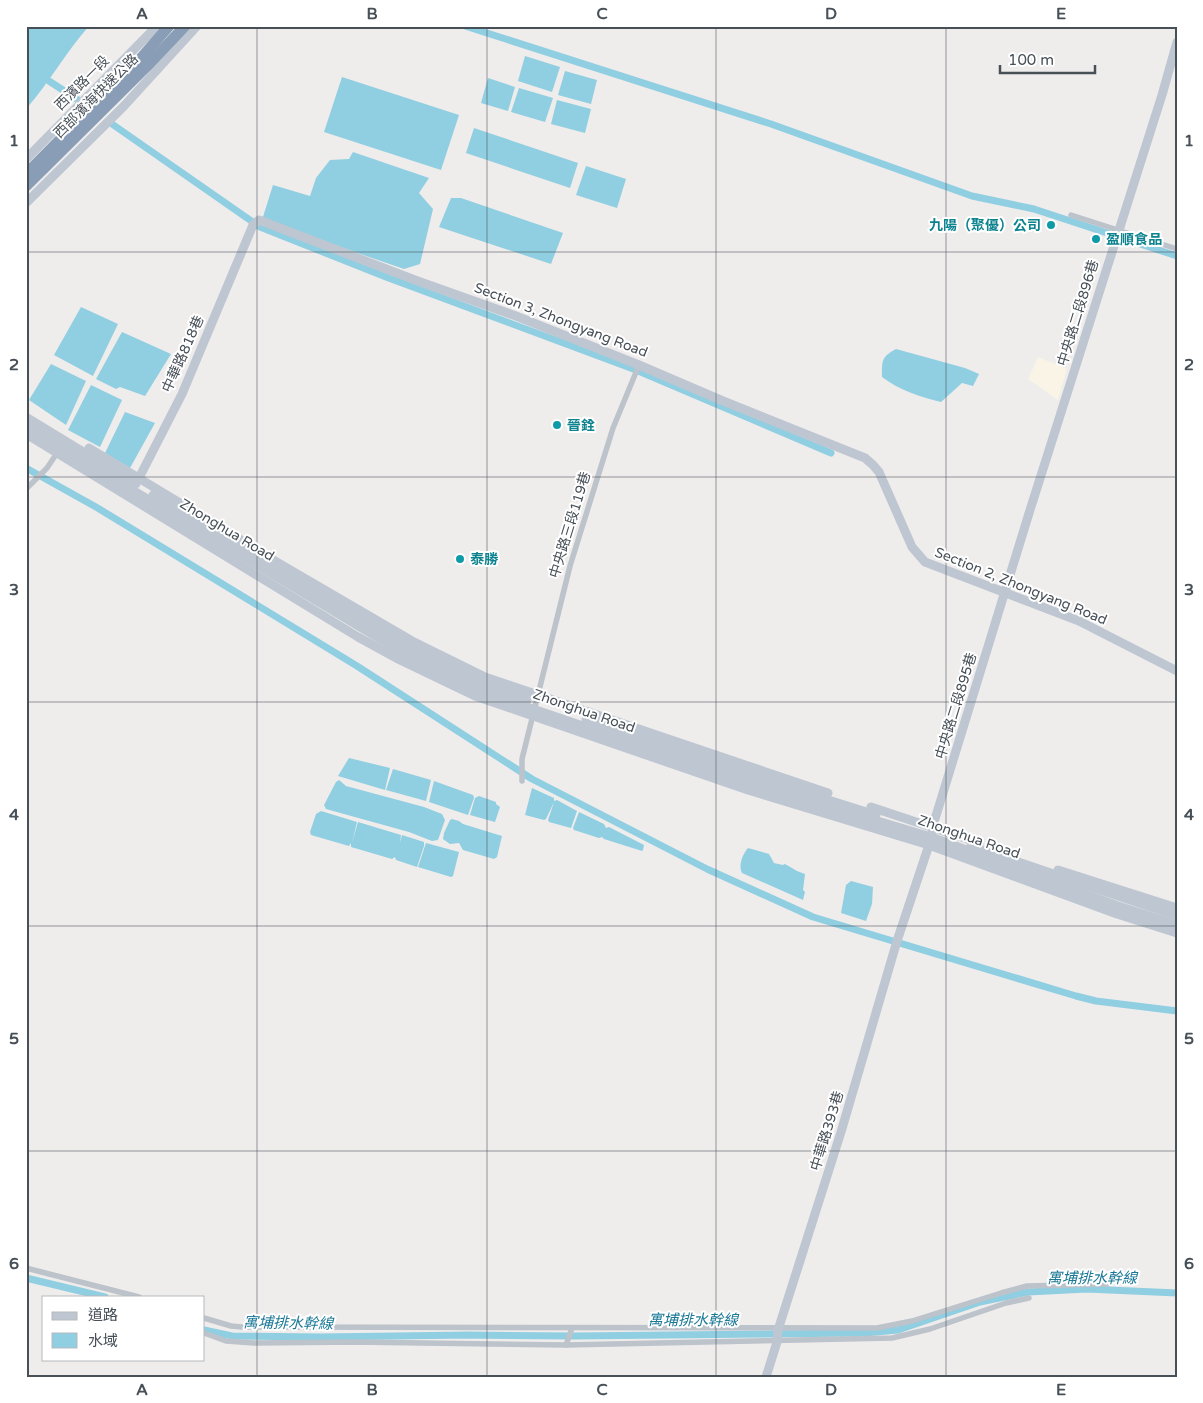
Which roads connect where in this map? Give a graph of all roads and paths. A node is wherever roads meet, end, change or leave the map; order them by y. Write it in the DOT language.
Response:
graph roads {
  1 [pos="157,26"];
  2 [pos="169,26"];
  3 [pos="185,26"];
  4 [pos="197,26"];
  5 [pos="1177,42"];
  6 [pos="26,159"];
  7 [pos="26,174"];
  8 [pos="26,186"];
  9 [pos="26,203"];
  10 [pos="1071,215"];
  11 [pos="259,220"];
  12 [pos="1118,230"];
  13 [pos="1177,249"];
  14 [pos="639,365"];
  15 [pos="26,411"];
  16 [pos="26,417"];
  17 [pos="26,426"];
  18 [pos="26,434"];
  19 [pos="849,452"];
  20 [pos="57,453"];
  21 [pos="130,484"];
  22 [pos="26,489"];
  23 [pos="1005,592"];
  24 [pos="1177,671"];
  25 [pos="536,706"];
  26 [pos="522,781"];
  27 [pos="932,836"];
  28 [pos="1177,908"];
  29 [pos="1177,916"];
  30 [pos="1177,925"];
  31 [pos="1177,933"];
  32 [pos="26,1268"];
  33 [pos="1110,1284"];
  34 [pos="136,1296"];
  35 [pos="1028,1298"];
  36 [pos="205,1318"];
  37 [pos="572,1328"];
  38 [pos="779,1329"];
  39 [pos="205,1333"];
  40 [pos="777,1342"];
  41 [pos="566,1345"];
  42 [pos="766,1377"];
  1 -- 6 [label="main road, 西濱路一段"];
  2 -- 7 [label="highway, 西部濱海快速公路"];
  3 -- 8 [label="highway, 西部濱海快速公路"];
  4 -- 9 [label="main road"];
  5 -- 12 [label="main road, 中央路二段896巷"];
  10 -- 12 [label="street"];
  11 -- 14 [label="main road, Section 3, Zhongyang Road"];
  11 -- 21 [label="main road, 中華路818巷"];
  12 -- 13 [label="street"];
  12 -- 23 [label="main road, 中央路二段896巷"];
  14 -- 19 [label="main road, Section 3, Zhongyang Road"];
  14 -- 25 [label="street, 中央路三段119巷"];
  15 -- 21 [label="main road, Zhonghua Road"];
  16 -- 21 [label="main road, Zhonghua Road"];
  17 -- 21 [label="main road, Zhonghua Road"];
  18 -- 20 [label="main road, Zhonghua Road"];
  19 -- 23 [label="main road, Section 2, Zhongyang Road"];
  20 -- 21 [label="main road, Zhonghua Road"];
  20 -- 22 [label="street"];
  21 -- 25 [label="main road, Zhonghua Road"];
  21 -- 25 [label="main road, Zhonghua Road"];
  23 -- 24 [label="main road, Section 2, Zhongyang Road"];
  23 -- 27 [label="main road, 中央路二段895巷"];
  25 -- 26 [label="street, 中央路三段119巷"];
  25 -- 27 [label="main road, Zhonghua Road"];
  25 -- 27 [label="main road, Zhonghua Road"];
  27 -- 28 [label="main road, Zhonghua Road"];
  27 -- 29 [label="main road, Zhonghua Road"];
  27 -- 30 [label="main road, Zhonghua Road"];
  27 -- 31 [label="main road, Zhonghua Road"];
  27 -- 38 [label="main road, 中華路393巷"];
  32 -- 34 [label="street"];
  33 -- 38 [label="street"];
  35 -- 40 [label="street"];
  36 -- 37 [label="street"];
  37 -- 38 [label="street"];
  37 -- 41 [label="street"];
  38 -- 40 [label="main road, 中華路393巷"];
  39 -- 41 [label="street"];
  40 -- 41 [label="street"];
  40 -- 42 [label="main road, 中華路393巷"];
}
